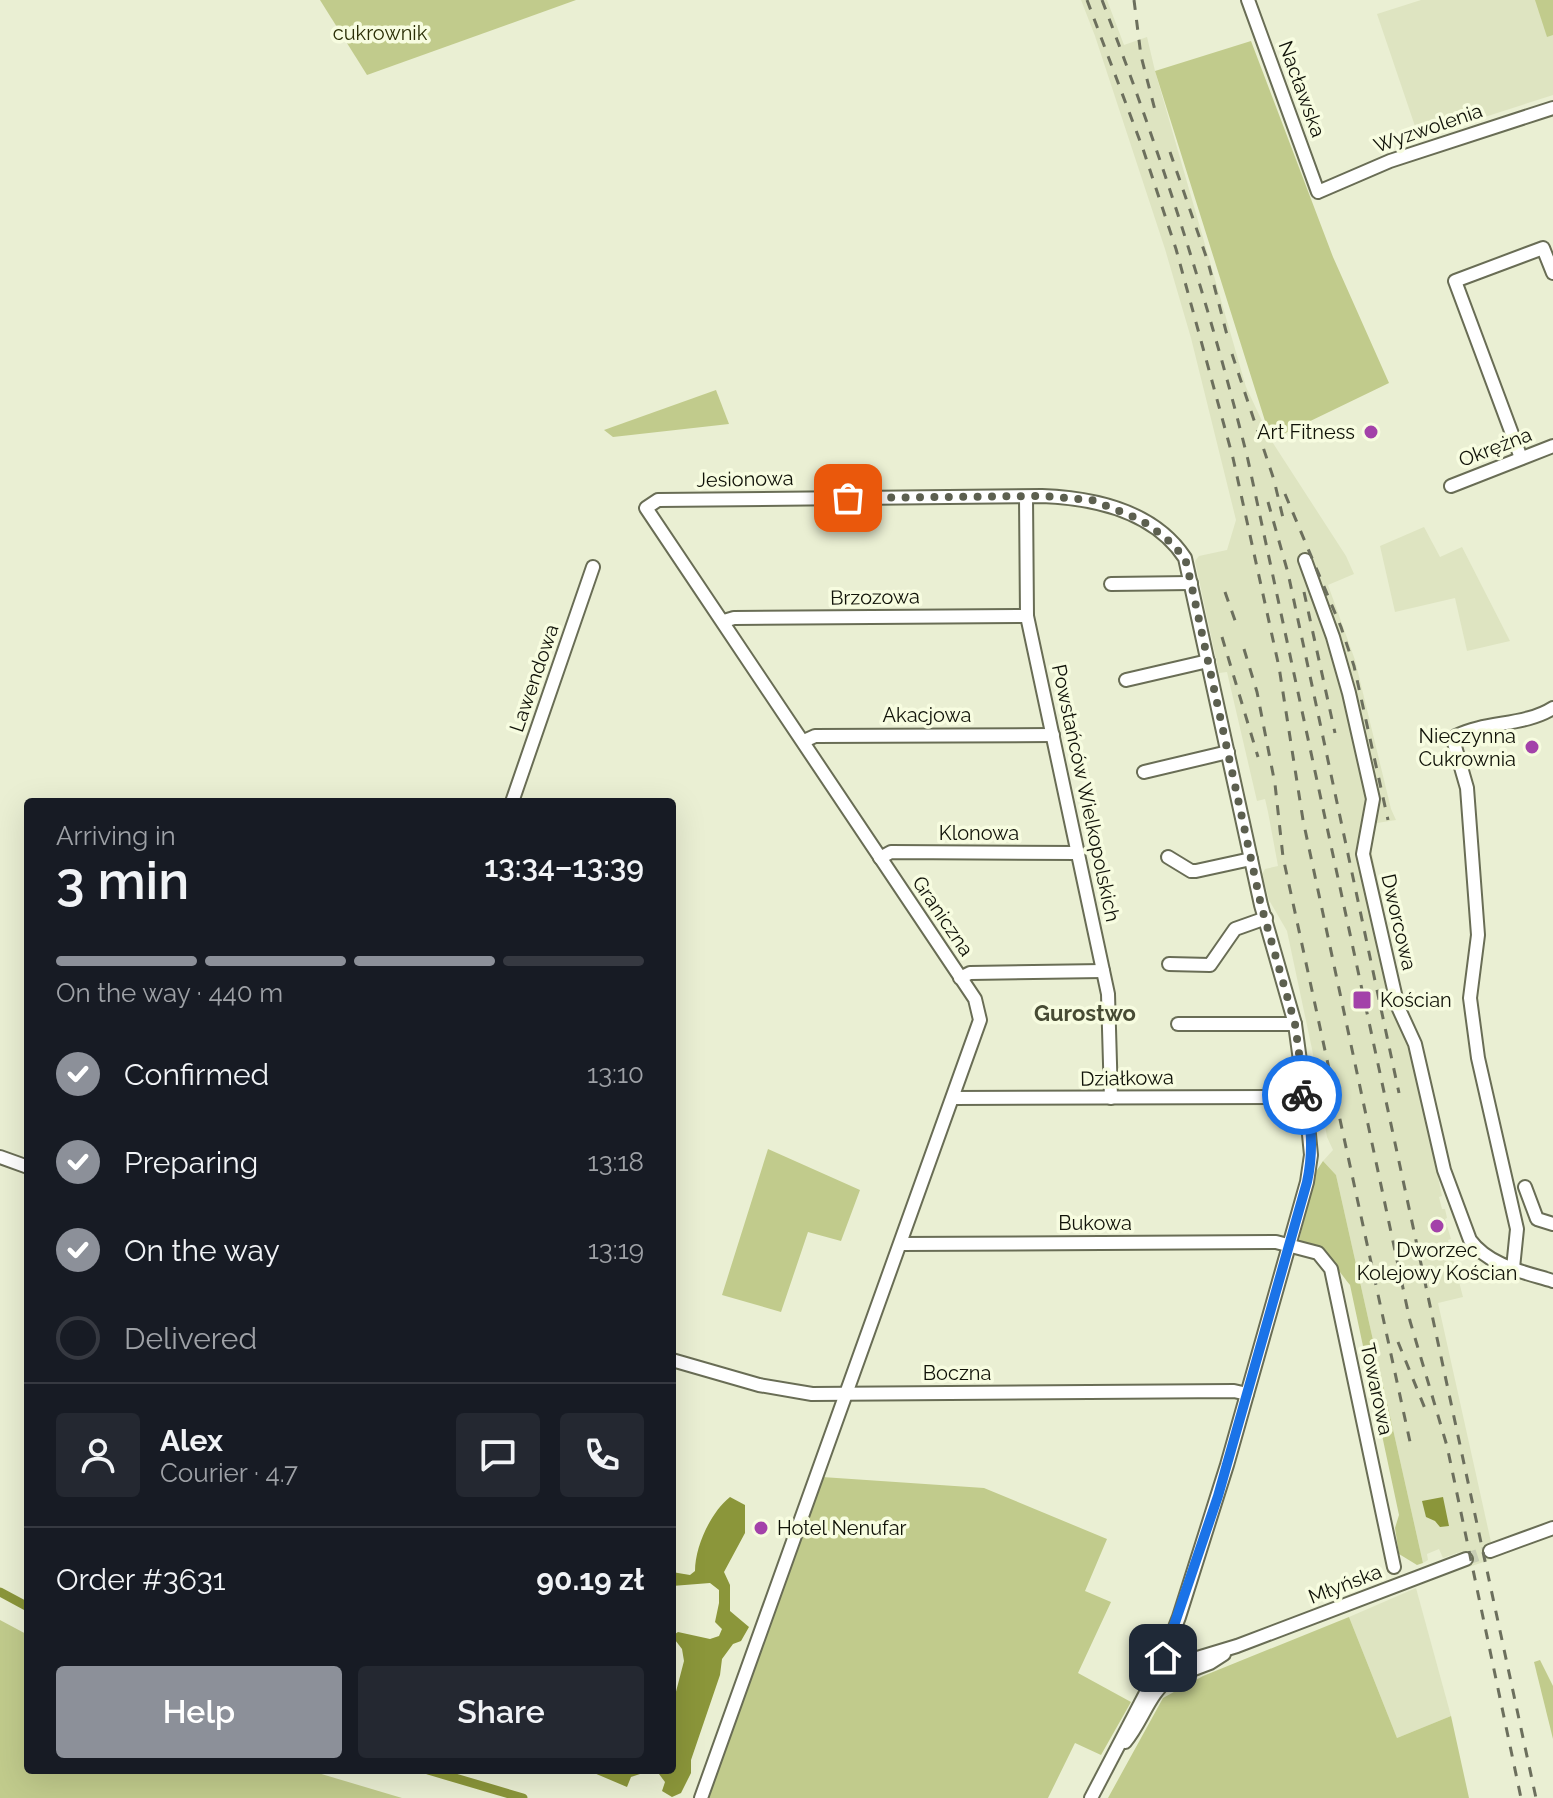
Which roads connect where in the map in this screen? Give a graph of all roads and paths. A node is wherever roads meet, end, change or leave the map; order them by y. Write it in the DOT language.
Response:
graph roads {
  1 [pos="1248,0"];
  2 [pos="1553,108"];
  3 [pos="1318,192"];
  4 [pos="1553,273"];
  5 [pos="1553,446"];
  6 [pos="1521,458"];
  7 [pos="1451,486"];
  8 [pos="1026,497"];
  9 [pos="646,508"];
  10 [pos="1305,560"];
  11 [pos="593,567"];
  12 [pos="1191,583"];
  13 [pos="1111,584"];
  14 [pos="1027,616"];
  15 [pos="724,621"];
  16 [pos="1208,661"];
  17 [pos="1126,680"];
  18 [pos="1553,708"];
  19 [pos="1053,735"];
  20 [pos="804,741"];
  21 [pos="1228,752"];
  22 [pos="1144,772"];
  23 [pos="513,798"];
  24 [pos="1078,853"];
  25 [pos="1168,857"];
  26 [pos="880,858"];
  27 [pos="1251,859"];
  28 [pos="1266,918"];
  29 [pos="1169,964"];
  30 [pos="1103,971"];
  31 [pos="960,978"];
  32 [pos="1178,1024"];
  33 [pos="1295,1024"];
  34 [pos="1301,1097"];
  35 [pos="953,1098"];
  36 [pos="1111,1098"];
  37 [pos="0,1157"];
  38 [pos="24,1166"];
  39 [pos="1525,1187"];
  40 [pos="1553,1224"];
  41 [pos="901,1244"];
  42 [pos="1289,1244"];
  43 [pos="1513,1268"];
  44 [pos="1553,1281"];
  45 [pos="676,1361"];
  46 [pos="847,1394"];
  47 [pos="1247,1394"];
  48 [pos="1553,1528"];
  49 [pos="1490,1551"];
  50 [pos="1466,1559"];
  51 [pos="1394,1567"];
  52 [pos="1172,1637"];
  53 [pos="1237,1646"];
  54 [pos="1180,1657"];
  55 [pos="1162,1662"];
  56 [pos="1176,1676"];
  57 [pos="1115,1753"];
  58 [pos="701,1798"];
  59 [pos="1091,1798"];
  1 -- 3 [label="street, Nacławska"];
  2 -- 3 [label="street, Wyzwolenia"];
  4 -- 6 [label="street"];
  5 -- 6 [label="street, Okrężna"];
  6 -- 7 [label="street, Okrężna"];
  8 -- 9 [label="street, Jesionowa"];
  8 -- 12 [label="street, Jesionowa"];
  8 -- 14 [label="street, Powstańców Wielkopolskich"];
  9 -- 15 [label="street, Graniczna"];
  10 -- 43 [label="street, Dworcowa"];
  11 -- 23 [label="street, Lawendowa"];
  12 -- 13 [label="street"];
  12 -- 16 [label="street, Jesionowa"];
  14 -- 15 [label="street, Brzozowa"];
  14 -- 19 [label="street, Powstańców Wielkopolskich"];
  15 -- 20 [label="street, Graniczna"];
  16 -- 17 [label="street"];
  16 -- 21 [label="street, Jesionowa"];
  18 -- 43 [label="street"];
  19 -- 20 [label="street, Akacjowa"];
  19 -- 24 [label="street, Powstańców Wielkopolskich"];
  20 -- 26 [label="street, Graniczna"];
  21 -- 22 [label="street"];
  21 -- 27 [label="street, Jesionowa"];
  24 -- 26 [label="street, Klonowa"];
  24 -- 30 [label="street, Powstańców Wielkopolskich"];
  25 -- 27 [label="street"];
  26 -- 31 [label="street, Graniczna"];
  27 -- 28 [label="street, Jesionowa"];
  28 -- 29 [label="street"];
  28 -- 33 [label="street, Jesionowa"];
  30 -- 31 [label="street"];
  30 -- 36 [label="street, Powstańców Wielkopolskich"];
  31 -- 35 [label="street, Graniczna"];
  32 -- 33 [label="street"];
  33 -- 34 [label="street, Jesionowa"];
  34 -- 36 [label="street, Działkowa"];
  34 -- 42 [label="street, Jesionowa"];
  35 -- 36 [label="street, Działkowa"];
  35 -- 41 [label="street, Graniczna"];
  37 -- 38 [label="street"];
  39 -- 40 [label="street"];
  41 -- 42 [label="street, Bukowa"];
  41 -- 46 [label="street, Graniczna"];
  42 -- 47 [label="street, Jesionowa"];
  42 -- 51 [label="street, Towarowa"];
  43 -- 44 [label="street, Dworcowa"];
  45 -- 46 [label="street, Boczna"];
  46 -- 47 [label="street, Boczna"];
  46 -- 58 [label="street, Graniczna"];
  47 -- 52 [label="street, Jesionowa"];
  48 -- 49 [label="street"];
  50 -- 53 [label="street, Młyńska"];
  52 -- 54 [label="street"];
  52 -- 55 [label="street, Jesionowa"];
  53 -- 54 [label="street, Młyńska"];
  53 -- 56 [label="street, Młyńska"];
  54 -- 55 [label="street"];
  54 -- 56 [label="street"];
  55 -- 56 [label="street"];
  55 -- 57 [label="street, Jesionowa"];
  56 -- 57 [label="street"];
  57 -- 59 [label="street"];
}
